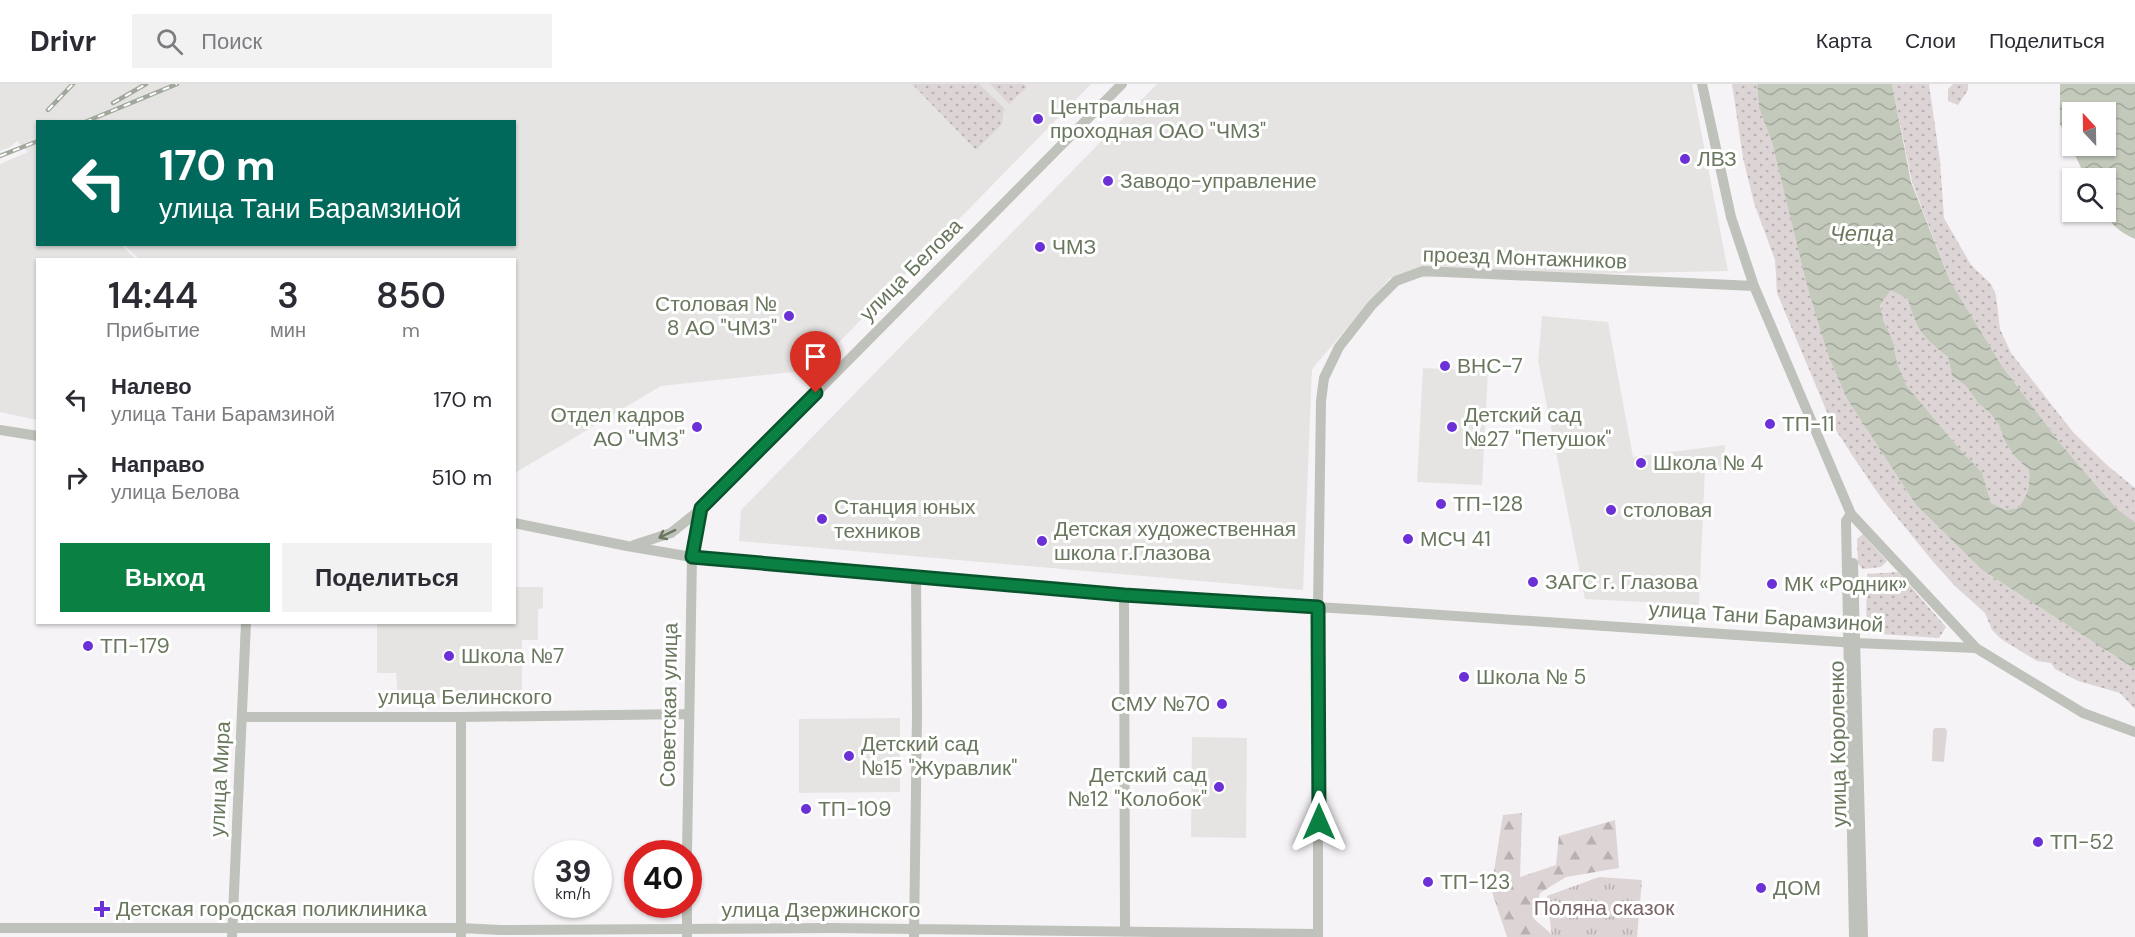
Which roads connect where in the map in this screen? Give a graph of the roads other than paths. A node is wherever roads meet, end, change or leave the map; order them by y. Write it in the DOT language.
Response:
graph roads {
  1 [pos="1122,84"];
  2 [pos="1702,84"];
  3 [pos="1754,286"];
  4 [pos="0,430"];
  5 [pos="36,436"];
  6 [pos="701,508"];
  7 [pos="1849,518"];
  8 [pos="516,524"];
  9 [pos="627,546"];
  10 [pos="692,557"];
  11 [pos="916,576"];
  12 [pos="1124,595"];
  13 [pos="1318,607"];
  14 [pos="246,624"];
  15 [pos="1851,643"];
  16 [pos="1976,648"];
  17 [pos="688,714"];
  18 [pos="242,717"];
  19 [pos="461,717"];
  20 [pos="2135,732"];
  21 [pos="687,840"];
  22 [pos="0,928"];
  23 [pos="232,932"];
  24 [pos="1125,932"];
  25 [pos="461,933"];
  26 [pos="687,933"];
  27 [pos="915,933"];
  28 [pos="1318,935"];
  29 [pos="1854,937"];
  30 [pos="1863,937"];
  1 -- 6 [label="street, улица Белова"];
  2 -- 3 [label="street"];
  3 -- 7 [label="street"];
  3 -- 13 [label="street, проезд Монтажников"];
  4 -- 5 [label="street"];
  6 -- 9 [label="street, улица Белова, one-way"];
  6 -- 10 [label="street"];
  7 -- 15 [label="street, улица Короленко"];
  7 -- 15 [label="street, улица Короленко"];
  7 -- 16 [label="street"];
  8 -- 9 [label="street, улица Тани Барамзиной"];
  9 -- 10 [label="street, улица Тани Барамзиной"];
  10 -- 11 [label="street, улица Тани Барамзиной"];
  10 -- 17 [label="street, Советская улица"];
  11 -- 12 [label="street, улица Тани Барамзиной"];
  11 -- 27 [label="street"];
  12 -- 13 [label="street, улица Тани Барамзиной"];
  12 -- 24 [label="street"];
  13 -- 15 [label="street, улица Тани Барамзиной"];
  13 -- 28 [label="street, проезд Монтажников"];
  14 -- 18 [label="street, улица Мира"];
  15 -- 16 [label="street, улица Тани Барамзиной"];
  15 -- 29 [label="street, улица Короленко"];
  15 -- 30 [label="street, улица Короленко"];
  16 -- 20 [label="street"];
  17 -- 19 [label="street, улица Белинского"];
  17 -- 21 [label="street, Советская улица"];
  18 -- 19 [label="street, улица Белинского"];
  18 -- 23 [label="street, улица Мира"];
  19 -- 25 [label="street"];
  22 -- 23 [label="street, улица Дзержинского"];
  23 -- 25 [label="street, улица Дзержинского"];
  24 -- 27 [label="street, улица Дзержинского"];
  24 -- 28 [label="street, улица Дзержинского"];
  25 -- 26 [label="street, улица Дзержинского"];
  26 -- 27 [label="street, улица Дзержинского"];
}
